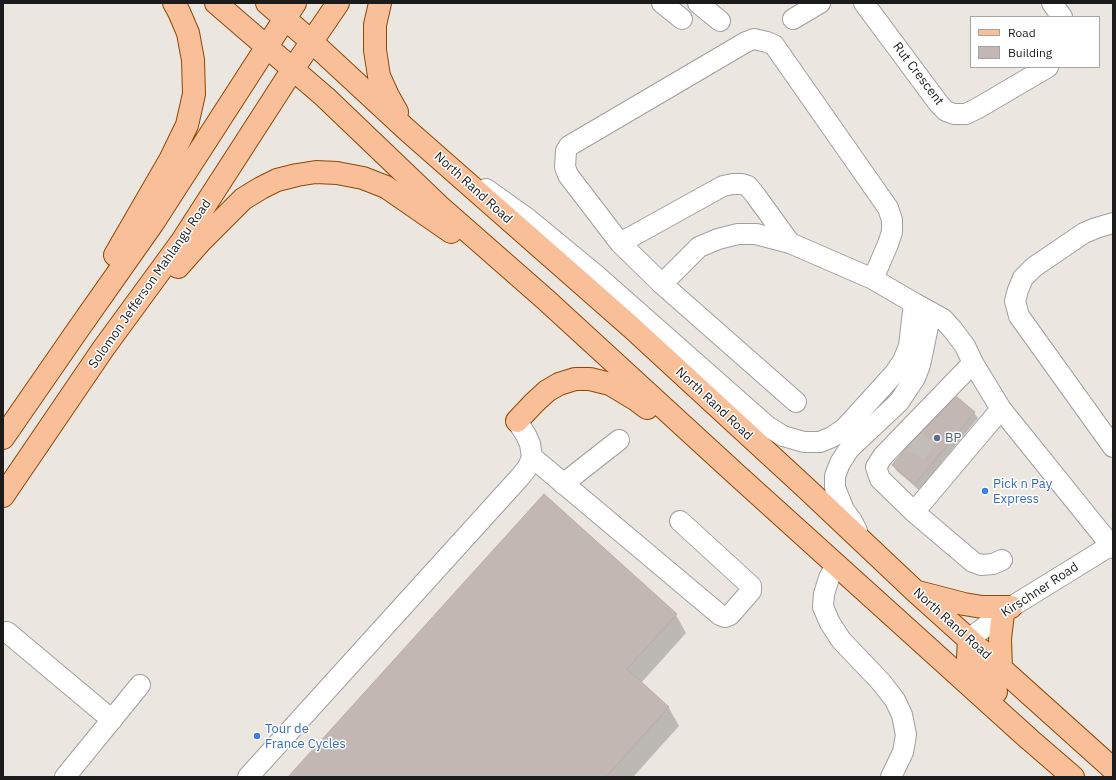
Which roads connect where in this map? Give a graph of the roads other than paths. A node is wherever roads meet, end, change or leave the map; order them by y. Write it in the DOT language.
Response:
graph roads {
  1 [pos="174,3"];
  2 [pos="216,3"];
  3 [pos="267,3"];
  4 [pos="338,3"];
  5 [pos="380,3"];
  6 [pos="662,3"];
  7 [pos="698,3"];
  8 [pos="820,3"];
  9 [pos="864,3"];
  10 [pos="1052,3"];
  11 [pos="290,10"];
  12 [pos="1061,16"];
  13 [pos="682,19"];
  14 [pos="793,19"];
  15 [pos="720,21"];
  16 [pos="312,42"];
  17 [pos="266,46"];
  18 [pos="1046,68"];
  19 [pos="293,69"];
  20 [pos="407,130"];
  21 [pos="453,169"];
  22 [pos="1113,223"];
  23 [pos="620,243"];
  24 [pos="790,243"];
  25 [pos="873,279"];
  26 [pos="662,284"];
  27 [pos="545,299"];
  28 [pos="914,303"];
  29 [pos="931,312"];
  30 [pos="77,331"];
  31 [pos="103,349"];
  32 [pos="973,363"];
  33 [pos="796,402"];
  34 [pos="1001,409"];
  35 [pos="856,417"];
  36 [pos="517,421"];
  37 [pos="876,424"];
  38 [pos="3,438"];
  39 [pos="907,438"];
  40 [pos="619,440"];
  41 [pos="1113,447"];
  42 [pos="532,457"];
  43 [pos="738,476"];
  44 [pos="563,484"];
  45 [pos="3,496"];
  46 [pos="914,512"];
  47 [pos="680,521"];
  48 [pos="863,542"];
  49 [pos="1112,546"];
  50 [pos="1002,560"];
  51 [pos="836,565"];
  52 [pos="915,591"];
  53 [pos="1007,610"];
  54 [pos="7,632"];
  55 [pos="969,639"];
  56 [pos="1001,668"];
  57 [pos="140,685"];
  58 [pos="112,720"];
  59 [pos="1113,770"];
  60 [pos="65,777"];
  61 [pos="248,777"];
  62 [pos="891,777"];
  63 [pos="1073,777"];
  64 [pos="1088,777"];
  1 -- 30 [label="main road"];
  2 -- 17 [label="main road"];
  3 -- 11 [label="main road, North Rand Road"];
  4 -- 16 [label="main road, Solomon Jefferson Mahlangu Road"];
  5 -- 20 [label="main road"];
  6 -- 13 [label="street"];
  7 -- 15 [label="street"];
  8 -- 14 [label="street"];
  9 -- 18 [label="street, Rut Crescent"];
  10 -- 12 [label="street"];
  11 -- 16 [label="main road, North Rand Road"];
  11 -- 17 [label="main road"];
  16 -- 19 [label="main road, Solomon Jefferson Mahlangu Road"];
  16 -- 20 [label="main road, North Rand Road"];
  17 -- 19 [label="main road"];
  17 -- 30 [label="main road"];
  19 -- 27 [label="main road"];
  19 -- 31 [label="main road, Solomon Jefferson Mahlangu Road"];
  20 -- 21 [label="main road, North Rand Road"];
  21 -- 35 [label="street"];
  21 -- 48 [label="main road, North Rand Road"];
  22 -- 41 [label="street"];
  23 -- 24 [label="street"];
  23 -- 25 [label="street"];
  23 -- 26 [label="street"];
  24 -- 25 [label="street"];
  24 -- 26 [label="street"];
  25 -- 28 [label="street"];
  26 -- 33 [label="street"];
  27 -- 31 [label="main road"];
  27 -- 43 [label="main road"];
  28 -- 29 [label="street"];
  28 -- 35 [label="street"];
  29 -- 32 [label="street"];
  29 -- 37 [label="street"];
  30 -- 38 [label="main road"];
  31 -- 45 [label="main road, Solomon Jefferson Mahlangu Road"];
  32 -- 34 [label="street"];
  32 -- 39 [label="street"];
  34 -- 46 [label="street"];
  34 -- 49 [label="street"];
  35 -- 37 [label="street"];
  36 -- 42 [label="street"];
  36 -- 43 [label="main road"];
  37 -- 39 [label="street"];
  37 -- 48 [label="street"];
  39 -- 46 [label="street"];
  40 -- 44 [label="street"];
  42 -- 44 [label="street"];
  42 -- 61 [label="street"];
  43 -- 51 [label="main road"];
  44 -- 47 [label="street"];
  46 -- 50 [label="street"];
  48 -- 52 [label="main road, North Rand Road"];
  49 -- 53 [label="street, Kirschner Road"];
  51 -- 62 [label="street"];
  51 -- 63 [label="main road"];
  52 -- 53 [label="main road"];
  52 -- 55 [label="main road, North Rand Road"];
  53 -- 55 [label="street, Kirschner Road"];
  53 -- 56 [label="main road"];
  54 -- 58 [label="street"];
  55 -- 56 [label="main road, North Rand Road"];
  55 -- 64 [label="main road"];
  56 -- 59 [label="main road, North Rand Road"];
  57 -- 58 [label="street"];
  58 -- 60 [label="street"];
}
